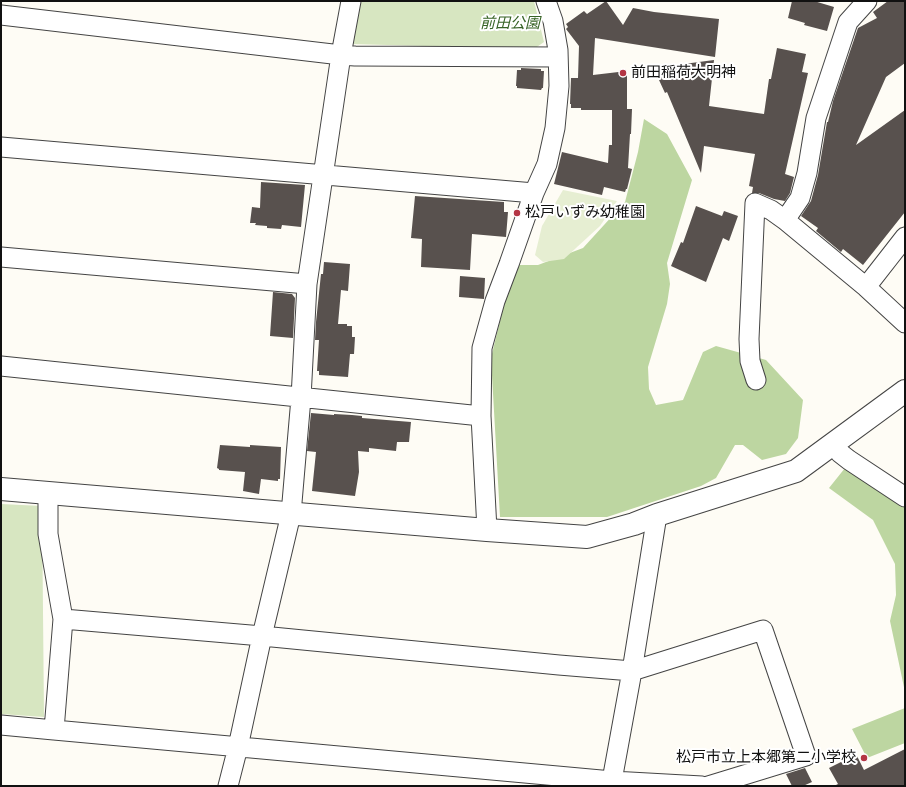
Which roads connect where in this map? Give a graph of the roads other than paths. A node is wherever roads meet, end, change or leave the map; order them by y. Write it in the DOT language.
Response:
graph roads {
  1 [pos="351,1"];
  2 [pos="546,1"];
  3 [pos="867,1"];
  4 [pos="1,15"];
  5 [pos="341,55"];
  6 [pos="557,57"];
  7 [pos="1,147"];
  8 [pos="323,176"];
  9 [pos="534,193"];
  10 [pos="785,220"];
  11 [pos="905,237"];
  12 [pos="1,257"];
  13 [pos="307,284"];
  14 [pos="866,287"];
  15 [pos="905,323"];
  16 [pos="1,366"];
  17 [pos="756,380"];
  18 [pos="905,391"];
  19 [pos="301,398"];
  20 [pos="481,416"];
  21 [pos="834,444"];
  22 [pos="1,489"];
  23 [pos="48,493"];
  24 [pos="905,497"];
  25 [pos="292,514"];
  26 [pos="657,515"];
  27 [pos="487,530"];
  28 [pos="63,619"];
  29 [pos="262,636"];
  30 [pos="632,671"];
  31 [pos="1,725"];
  32 [pos="54,730"];
  33 [pos="238,747"];
  34 [pos="612,783"];
  35 [pos="228,786"];
  36 [pos="702,786"];
  37 [pos="708,786"];
  1 -- 5 [label="street"];
  2 -- 6 [label="street"];
  3 -- 10 [label="street"];
  4 -- 5 [label="street"];
  5 -- 6 [label="street"];
  5 -- 8 [label="street"];
  6 -- 9 [label="street"];
  7 -- 8 [label="street"];
  8 -- 9 [label="street"];
  8 -- 13 [label="street"];
  9 -- 20 [label="street"];
  10 -- 14 [label="street"];
  10 -- 17 [label="street"];
  11 -- 14 [label="street"];
  12 -- 13 [label="street"];
  13 -- 19 [label="street"];
  14 -- 15 [label="street"];
  16 -- 19 [label="street"];
  18 -- 21 [label="street"];
  19 -- 20 [label="street"];
  19 -- 25 [label="street"];
  20 -- 27 [label="street"];
  21 -- 24 [label="street"];
  21 -- 26 [label="street"];
  22 -- 23 [label="street"];
  23 -- 25 [label="street"];
  23 -- 28 [label="street"];
  25 -- 27 [label="street"];
  25 -- 29 [label="street"];
  26 -- 27 [label="street"];
  26 -- 30 [label="street"];
  28 -- 29 [label="street"];
  28 -- 32 [label="street"];
  29 -- 30 [label="street"];
  29 -- 33 [label="street"];
  30 -- 34 [label="street"];
  30 -- 37 [label="street"];
  31 -- 32 [label="street"];
  32 -- 33 [label="street"];
  33 -- 34 [label="street"];
  33 -- 35 [label="street"];
  34 -- 36 [label="street"];
}
